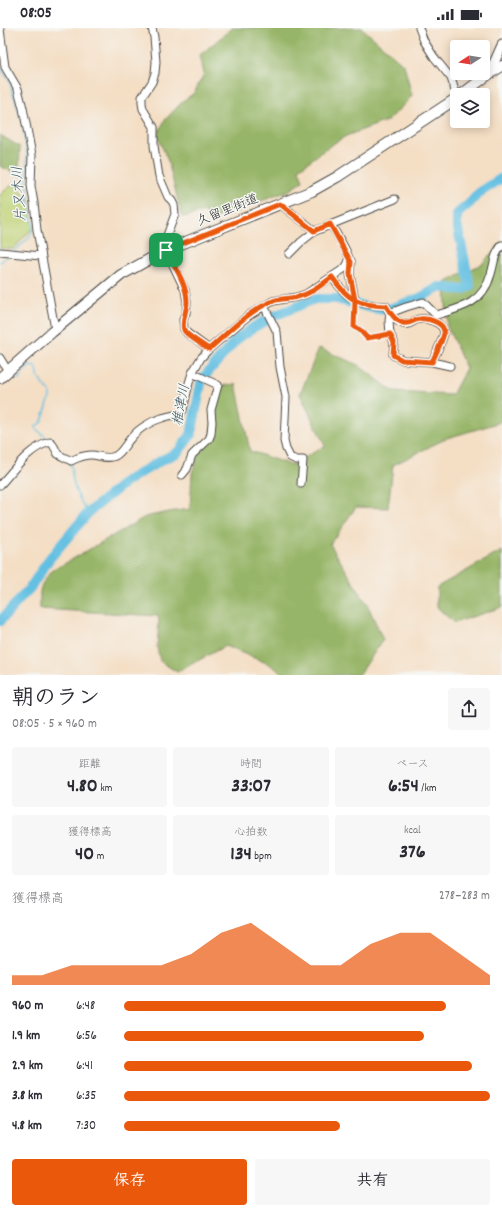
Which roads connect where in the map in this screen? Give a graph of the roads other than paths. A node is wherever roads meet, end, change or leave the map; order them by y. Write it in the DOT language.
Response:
graph roads {
  1 [pos="152,28"];
  2 [pos="419,28"];
  3 [pos="0,29"];
  4 [pos="502,45"];
  5 [pos="502,66"];
  6 [pos="490,72"];
  7 [pos="490,73"];
  8 [pos="481,80"];
  9 [pos="454,88"];
  10 [pos="470,88"];
  11 [pos="450,102"];
  12 [pos="395,199"];
  13 [pos="280,204"];
  14 [pos="330,224"];
  15 [pos="314,231"];
  16 [pos="502,245"];
  17 [pos="166,250"];
  18 [pos="0,252"];
  19 [pos="289,254"];
  20 [pos="41,256"];
  21 [pos="349,257"];
  22 [pos="332,277"];
  23 [pos="355,300"];
  24 [pos="264,306"];
  25 [pos="390,314"];
  26 [pos="55,329"];
  27 [pos="390,334"];
  28 [pos="209,349"];
  29 [pos="0,358"];
  30 [pos="432,362"];
  31 [pos="450,366"];
  32 [pos="192,373"];
  33 [pos="4,374"];
  34 [pos="182,475"];
  35 [pos="301,484"];
  36 [pos="0,485"];
  1 -- 17 [label="street"];
  2 -- 9 [label="street"];
  3 -- 20 [label="street"];
  4 -- 6 [label="main road"];
  5 -- 7 [label="main road"];
  8 -- 10 [label="main road"];
  11 -- 13 [label="main road, 久留里街道"];
  12 -- 14 [label="street"];
  13 -- 15 [label="street"];
  13 -- 17 [label="main road, 久留里街道"];
  14 -- 15 [label="street"];
  14 -- 21 [label="street"];
  15 -- 19 [label="street"];
  16 -- 25 [label="street"];
  17 -- 26 [label="main road, 久留里街道"];
  17 -- 28 [label="street"];
  18 -- 20 [label="street"];
  20 -- 26 [label="street"];
  21 -- 22 [label="street"];
  21 -- 23 [label="street"];
  22 -- 23 [label="street"];
  22 -- 24 [label="street"];
  23 -- 25 [label="street"];
  23 -- 27 [label="lane"];
  24 -- 28 [label="street"];
  24 -- 35 [label="street"];
  25 -- 27 [label="street"];
  25 -- 30 [label="street"];
  26 -- 33 [label="main road, 久留里街道"];
  27 -- 30 [label="street"];
  28 -- 32 [label="street"];
  29 -- 33 [label="street"];
  30 -- 31 [label="street"];
  32 -- 34 [label="street"];
  32 -- 36 [label="street"];
}
